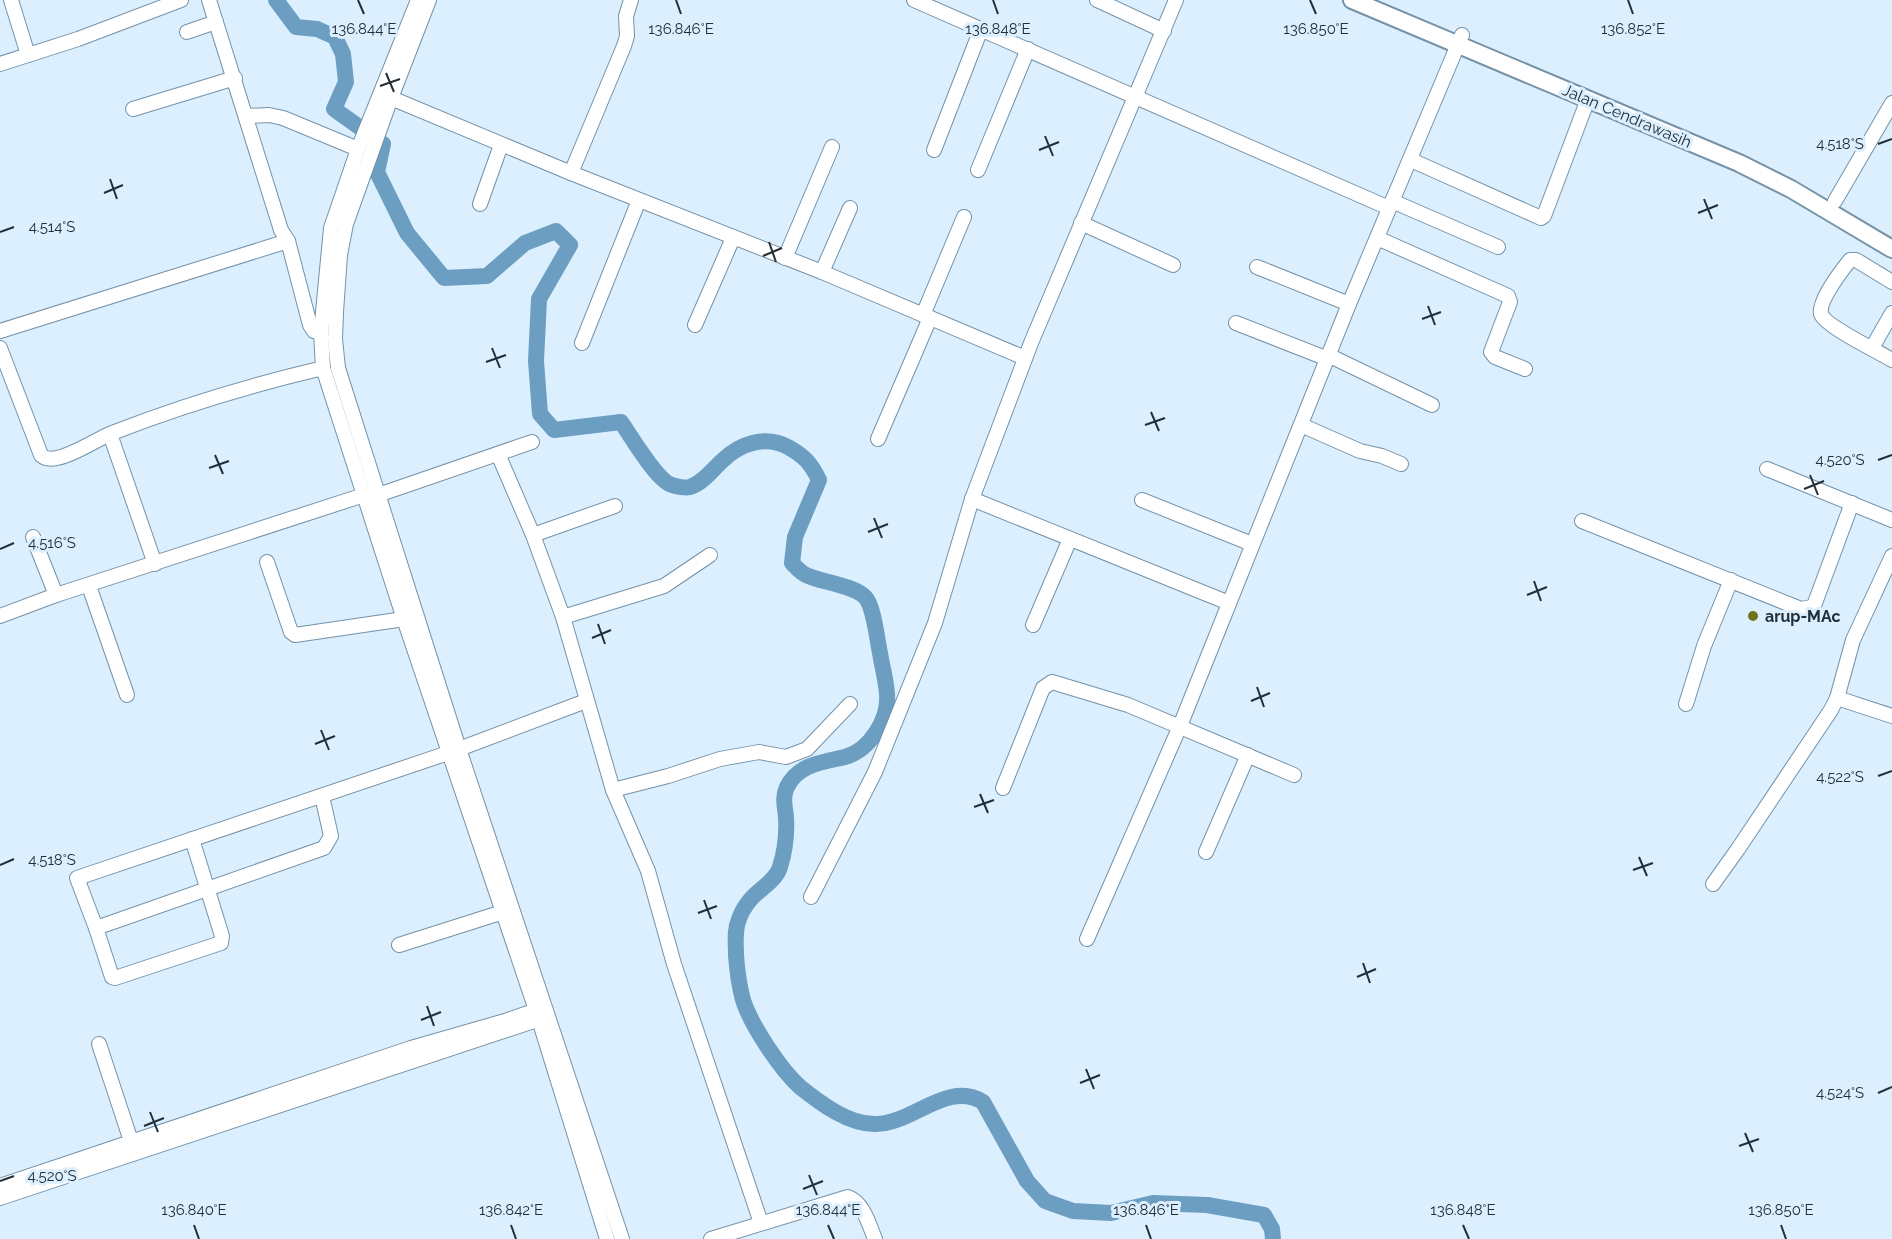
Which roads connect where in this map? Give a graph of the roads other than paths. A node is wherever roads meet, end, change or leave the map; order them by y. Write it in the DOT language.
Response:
graph roads {
  1 [pos="11,0"];
  2 [pos="139,0"];
  3 [pos="181,0"];
  4 [pos="209,0"];
  5 [pos="418,0"];
  6 [pos="429,0"];
  7 [pos="631,0"];
  8 [pos="914,0"];
  9 [pos="1097,0"];
  10 [pos="1176,0"];
  11 [pos="1352,0"];
  12 [pos="1376,0"];
  13 [pos="144,14"];
  14 [pos="216,22"];
  15 [pos="981,29"];
  16 [pos="1164,31"];
  17 [pos="187,32"];
  18 [pos="1460,40"];
  19 [pos="1028,49"];
  20 [pos="28,55"];
  21 [pos="0,64"];
  22 [pos="235,78"];
  23 [pos="1136,95"];
  24 [pos="391,98"];
  25 [pos="1588,99"];
  26 [pos="1892,103"];
  27 [pos="133,108"];
  28 [pos="246,116"];
  29 [pos="375,126"];
  30 [pos="365,145"];
  31 [pos="501,145"];
  32 [pos="832,147"];
  33 [pos="934,150"];
  34 [pos="1411,160"];
  35 [pos="978,170"];
  36 [pos="571,173"];
  37 [pos="353,185"];
  38 [pos="639,200"];
  39 [pos="1835,201"];
  40 [pos="480,204"];
  41 [pos="1391,204"];
  42 [pos="850,208"];
  43 [pos="964,217"];
  44 [pos="1081,223"];
  45 [pos="1892,236"];
  46 [pos="733,238"];
  47 [pos="1377,238"];
  48 [pos="288,241"];
  49 [pos="1498,247"];
  50 [pos="1892,249"];
  51 [pos="785,258"];
  52 [pos="1173,265"];
  53 [pos="1257,267"];
  54 [pos="822,272"];
  55 [pos="1892,282"];
  56 [pos="1349,304"];
  57 [pos="1892,313"];
  58 [pos="926,316"];
  59 [pos="1236,323"];
  60 [pos="695,325"];
  61 [pos="0,331"];
  62 [pos="321,333"];
  63 [pos="582,343"];
  64 [pos="0,348"];
  65 [pos="1872,348"];
  66 [pos="1026,357"];
  67 [pos="1329,357"];
  68 [pos="1892,360"];
  69 [pos="323,368"];
  70 [pos="1525,369"];
  71 [pos="1432,405"];
  72 [pos="1301,425"];
  73 [pos="110,434"];
  74 [pos="878,439"];
  75 [pos="532,442"];
  76 [pos="498,454"];
  77 [pos="1401,464"];
  78 [pos="1767,469"];
  79 [pos="371,495"];
  80 [pos="972,499"];
  81 [pos="1142,500"];
  82 [pos="1852,503"];
  83 [pos="615,506"];
  84 [pos="1892,520"];
  85 [pos="1582,521"];
  86 [pos="533,535"];
  87 [pos="33,537"];
  88 [pos="1070,539"];
  89 [pos="1252,544"];
  90 [pos="710,555"];
  91 [pos="1892,556"];
  92 [pos="267,562"];
  93 [pos="155,564"];
  94 [pos="1731,580"];
  95 [pos="88,586"];
  96 [pos="56,595"];
  97 [pos="1229,603"];
  98 [pos="0,616"];
  99 [pos="563,617"];
  100 [pos="404,619"];
  101 [pos="1033,625"];
  102 [pos="127,694"];
  103 [pos="1837,698"];
  104 [pos="586,701"];
  105 [pos="850,704"];
  106 [pos="1686,704"];
  107 [pos="1892,716"];
  108 [pos="1180,726"];
  109 [pos="454,751"];
  110 [pos="1248,755"];
  111 [pos="1294,775"];
  112 [pos="1004,788"];
  113 [pos="613,790"];
  114 [pos="322,796"];
  115 [pos="192,839"];
  116 [pos="1206,852"];
  117 [pos="1713,884"];
  118 [pos="208,890"];
  119 [pos="811,897"];
  120 [pos="503,912"];
  121 [pos="96,928"];
  122 [pos="1087,939"];
  123 [pos="399,945"];
  124 [pos="542,1013"];
  125 [pos="99,1044"];
  126 [pos="131,1141"];
  127 [pos="0,1186"];
  128 [pos="0,1198"];
  129 [pos="761,1224"];
  130 [pos="607,1239"];
  131 [pos="622,1239"];
  132 [pos="711,1239"];
  133 [pos="875,1239"];
  1 -- 20 [label="street"];
  2 -- 13 [label="street"];
  3 -- 13 [label="street"];
  4 -- 14 [label="street"];
  5 -- 29 [label="street"];
  6 -- 24 [label="street"];
  7 -- 36 [label="street"];
  8 -- 15 [label="street"];
  9 -- 16 [label="street"];
  10 -- 16 [label="street"];
  11 -- 18 [label="main road, Jalan Cendrawasih"];
  12 -- 18 [label="main road, Jalan Cendrawasih"];
  13 -- 20 [label="street"];
  14 -- 17 [label="street"];
  14 -- 22 [label="street"];
  15 -- 19 [label="street"];
  15 -- 33 [label="street"];
  16 -- 23 [label="street"];
  18 -- 25 [label="main road, Jalan Cendrawasih"];
  18 -- 34 [label="street"];
  18 -- 39 [label="main road, Jalan Cendrawasih"];
  19 -- 23 [label="street"];
  19 -- 35 [label="street"];
  20 -- 21 [label="street"];
  22 -- 27 [label="street"];
  22 -- 28 [label="street"];
  23 -- 41 [label="street"];
  23 -- 44 [label="street"];
  24 -- 29 [label="street"];
  24 -- 31 [label="street"];
  25 -- 34 [label="street"];
  25 -- 50 [label="main road, Jalan Cendrawasih"];
  26 -- 39 [label="street"];
  28 -- 30 [label="street"];
  28 -- 48 [label="street"];
  29 -- 30 [label="street"];
  30 -- 37 [label="street"];
  31 -- 36 [label="street"];
  31 -- 40 [label="street"];
  32 -- 51 [label="street"];
  34 -- 41 [label="street"];
  36 -- 38 [label="street"];
  37 -- 62 [label="street"];
  37 -- 79 [label="street"];
  38 -- 46 [label="street"];
  38 -- 63 [label="street"];
  39 -- 45 [label="main road, Jalan Cendrawasih"];
  41 -- 47 [label="street"];
  41 -- 49 [label="street"];
  42 -- 54 [label="street"];
  43 -- 58 [label="street"];
  44 -- 52 [label="street"];
  44 -- 66 [label="street"];
  46 -- 51 [label="street"];
  46 -- 60 [label="street"];
  47 -- 56 [label="street"];
  47 -- 70 [label="street"];
  48 -- 61 [label="street"];
  48 -- 62 [label="street"];
  51 -- 54 [label="street"];
  53 -- 56 [label="street"];
  54 -- 58 [label="street"];
  55 -- 65 [label="street"];
  56 -- 67 [label="street"];
  57 -- 65 [label="street"];
  58 -- 66 [label="street"];
  58 -- 74 [label="street"];
  59 -- 67 [label="street"];
  62 -- 69 [label="street"];
  64 -- 73 [label="street"];
  65 -- 68 [label="street"];
  66 -- 80 [label="street"];
  67 -- 71 [label="street"];
  67 -- 72 [label="street"];
  69 -- 73 [label="street"];
  69 -- 79 [label="street"];
  72 -- 77 [label="street"];
  72 -- 89 [label="street"];
  73 -- 93 [label="street"];
  75 -- 76 [label="street"];
  76 -- 79 [label="street"];
  76 -- 86 [label="street"];
  78 -- 82 [label="street"];
  79 -- 93 [label="street"];
  79 -- 100 [label="street"];
  79 -- 109 [label="street"];
  80 -- 88 [label="street"];
  80 -- 119 [label="street"];
  81 -- 89 [label="street"];
  82 -- 84 [label="street"];
  82 -- 94 [label="street"];
  83 -- 86 [label="street"];
  85 -- 94 [label="street"];
  86 -- 99 [label="street"];
  87 -- 96 [label="street"];
  88 -- 97 [label="street"];
  88 -- 101 [label="street"];
  89 -- 97 [label="street"];
  90 -- 99 [label="street"];
  91 -- 103 [label="street"];
  92 -- 100 [label="street"];
  93 -- 95 [label="street"];
  94 -- 106 [label="street"];
  95 -- 96 [label="street"];
  95 -- 102 [label="street"];
  96 -- 98 [label="street"];
  97 -- 108 [label="street"];
  99 -- 104 [label="street"];
  100 -- 109 [label="street"];
  103 -- 107 [label="street"];
  103 -- 117 [label="street"];
  104 -- 109 [label="street"];
  104 -- 113 [label="street"];
  105 -- 113 [label="street"];
  108 -- 110 [label="street"];
  108 -- 112 [label="street"];
  108 -- 122 [label="street"];
  109 -- 114 [label="street"];
  109 -- 120 [label="street"];
  109 -- 124 [label="street"];
  110 -- 111 [label="street"];
  110 -- 116 [label="street"];
  113 -- 129 [label="street"];
  114 -- 115 [label="street"];
  114 -- 118 [label="street"];
  115 -- 118 [label="street"];
  115 -- 121 [label="street"];
  118 -- 121 [label="street"];
  118 -- 121 [label="street"];
  120 -- 123 [label="street"];
  120 -- 124 [label="street"];
  124 -- 126 [label="street"];
  124 -- 128 [label="street"];
  124 -- 130 [label="street"];
  124 -- 131 [label="street"];
  125 -- 126 [label="street"];
  126 -- 127 [label="street"];
  129 -- 132 [label="street"];
  129 -- 133 [label="street"];
}
